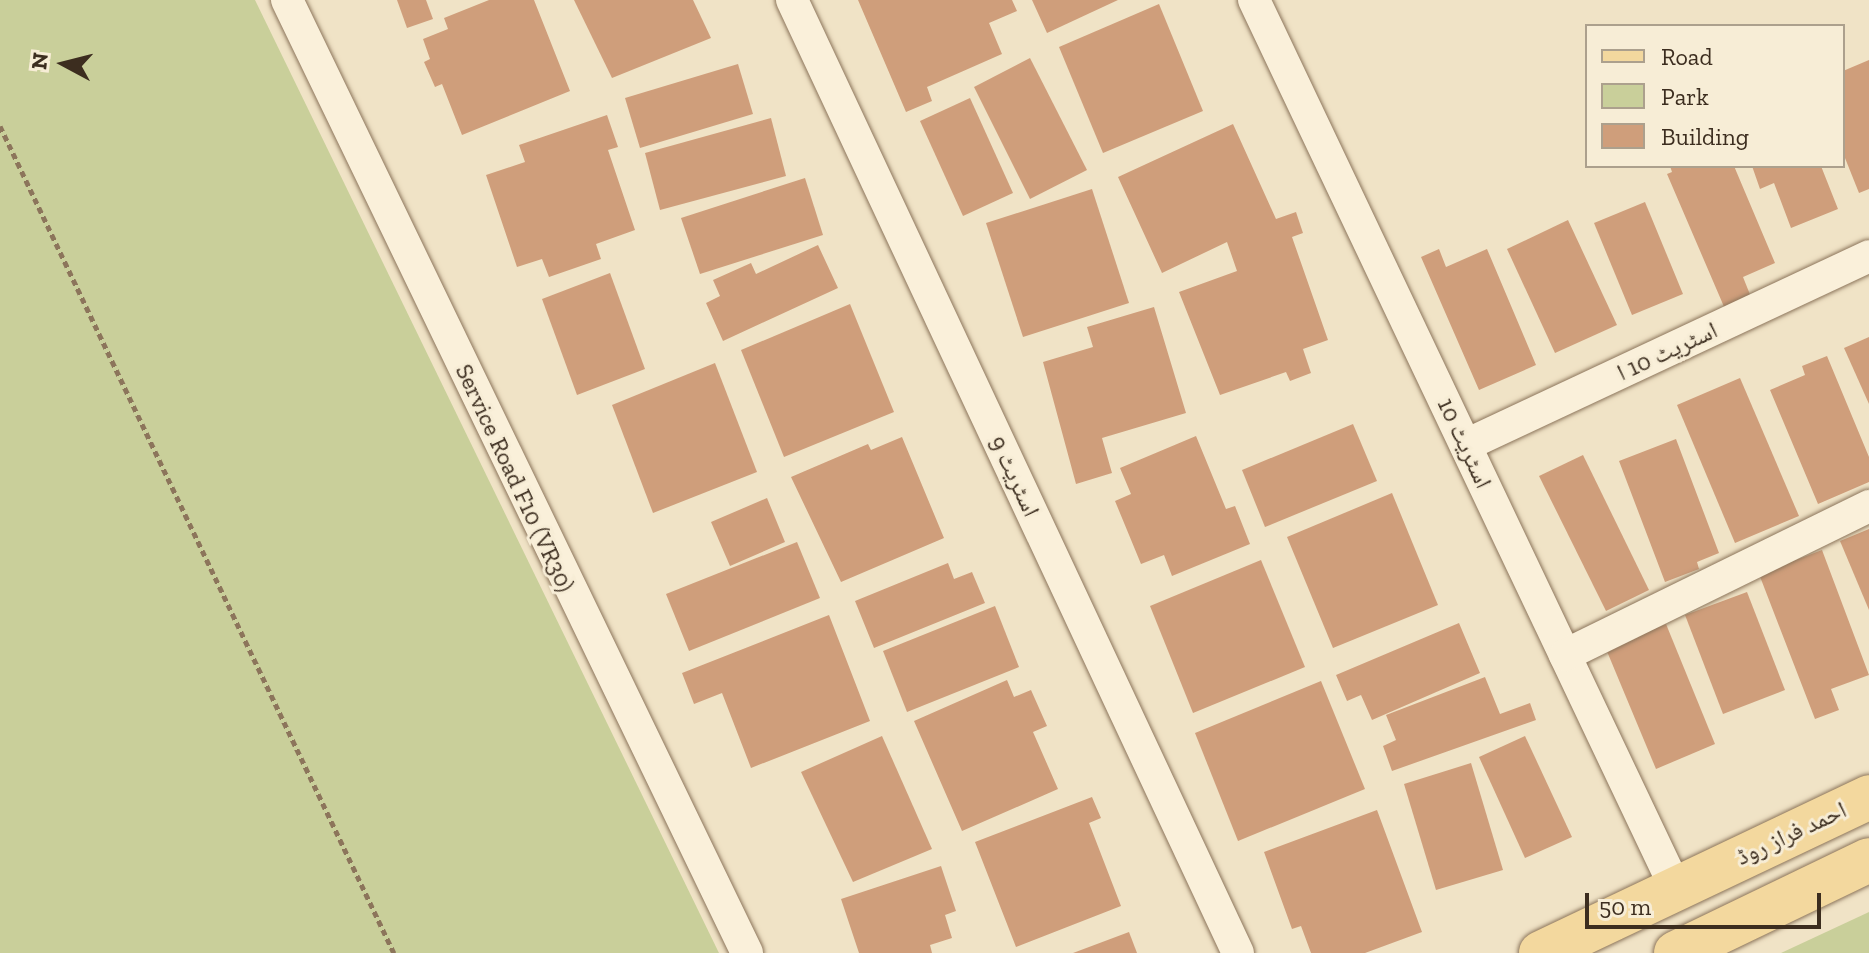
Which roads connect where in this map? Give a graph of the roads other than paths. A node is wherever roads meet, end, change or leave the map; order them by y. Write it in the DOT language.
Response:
graph roads {
  1 [pos="287,0"];
  2 [pos="792,0"];
  3 [pos="1254,0"];
  4 [pos="1869,256"];
  5 [pos="1466,445"];
  6 [pos="1869,506"];
  7 [pos="1565,655"];
  8 [pos="1869,797"];
  9 [pos="1869,860"];
  10 [pos="1675,887"];
  11 [pos="747,953"];
  12 [pos="1238,953"];
  13 [pos="1541,953"];
  14 [pos="1676,953"];
  1 -- 11 [label="street, Service Road F10 (VR30)"];
  2 -- 12 [label="street, اسٹریٹ 9"];
  3 -- 5 [label="street, اسٹریٹ 10"];
  4 -- 5 [label="street, اسٹریٹ 10 ا"];
  5 -- 7 [label="street, اسٹریٹ 10"];
  6 -- 7 [label="street"];
  7 -- 10 [label="street, اسٹریٹ 10"];
  8 -- 10 [label="main road, احمد فراز روڈ"];
  9 -- 14 [label="main road"];
  10 -- 13 [label="main road, احمد فراز روڈ"];
}
